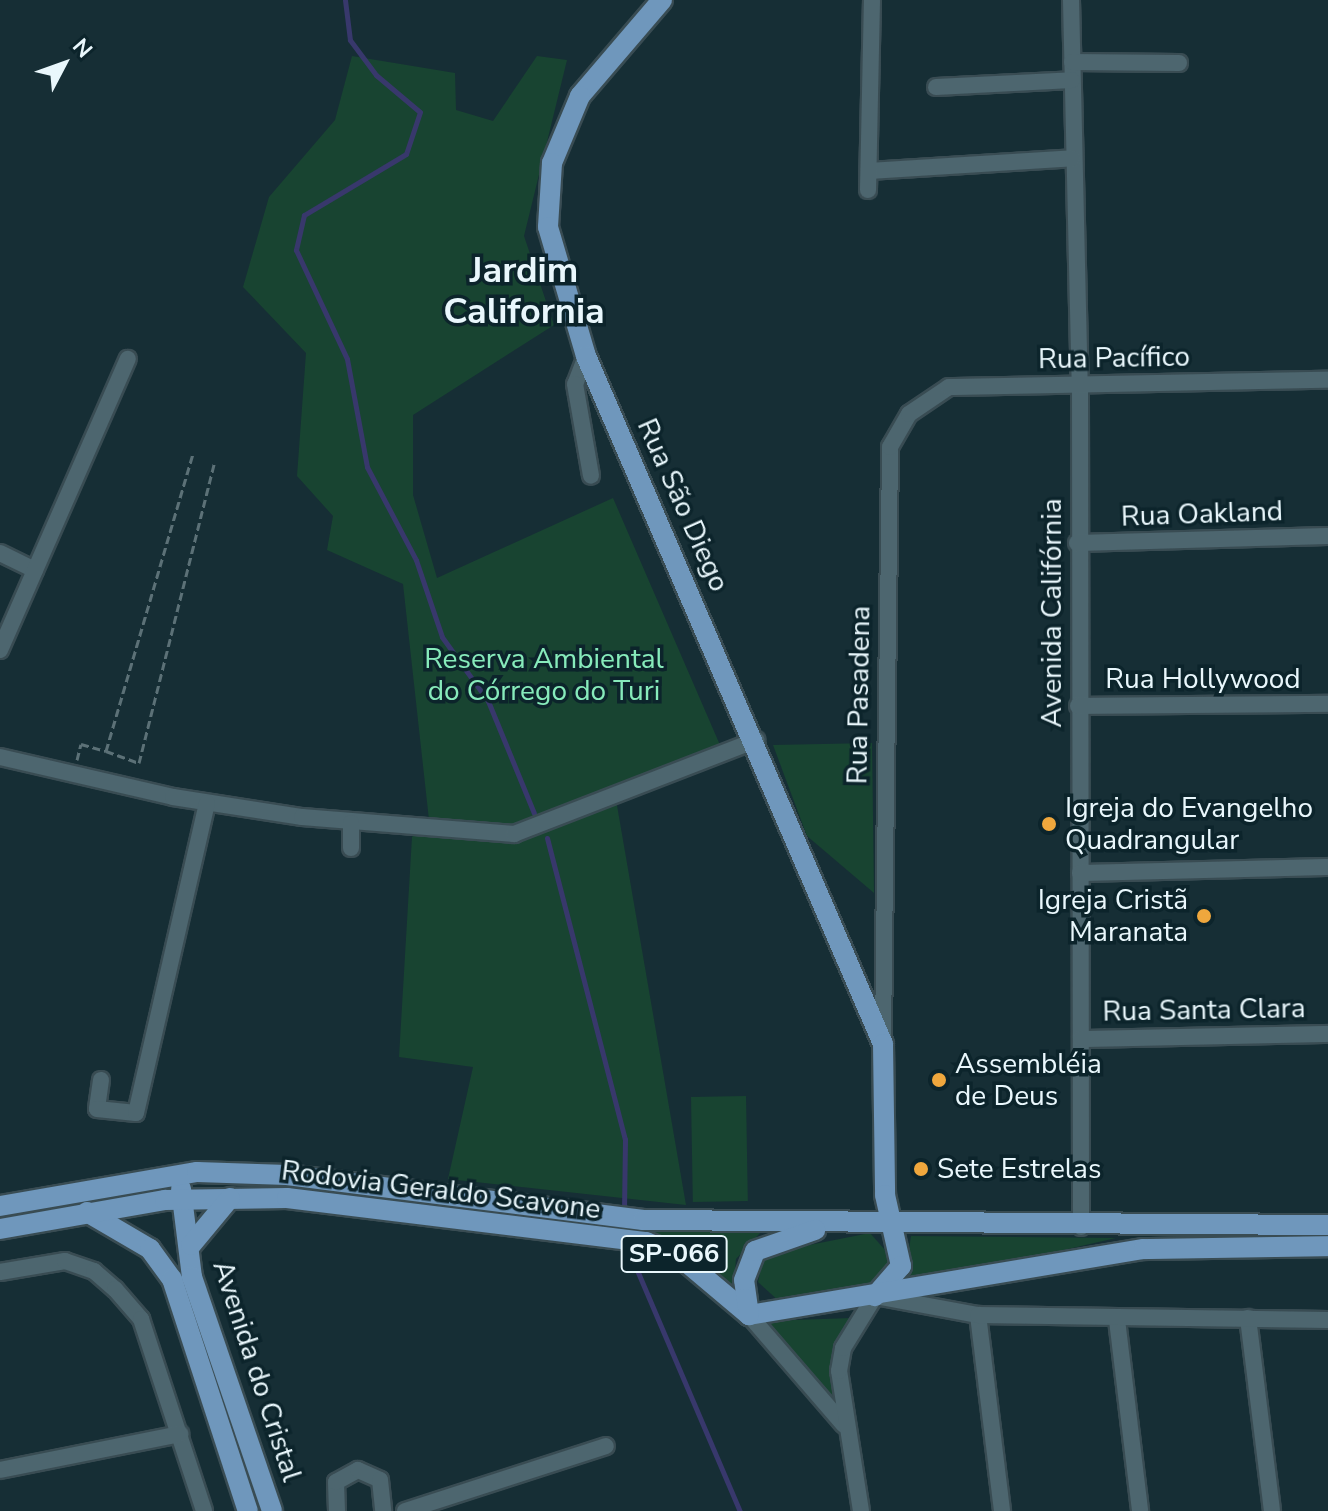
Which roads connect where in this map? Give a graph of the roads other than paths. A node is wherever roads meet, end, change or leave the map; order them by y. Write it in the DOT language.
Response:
graph roads {
  1 [pos="872,0"];
  2 [pos="1071,0"];
  3 [pos="655,2"];
  4 [pos="1072,62"];
  5 [pos="1179,63"];
  6 [pos="1072,80"];
  7 [pos="936,87"];
  8 [pos="1073,158"];
  9 [pos="869,171"];
  10 [pos="868,190"];
  11 [pos="586,356"];
  12 [pos="128,359"];
  13 [pos="1328,380"];
  14 [pos="1080,385"];
  15 [pos="909,414"];
  16 [pos="591,476"];
  17 [pos="1328,536"];
  18 [pos="1077,543"];
  19 [pos="0,553"];
  20 [pos="35,570"];
  21 [pos="0,650"];
  22 [pos="1328,704"];
  23 [pos="1078,706"];
  24 [pos="756,740"];
  25 [pos="0,757"];
  26 [pos="207,803"];
  27 [pos="351,823"];
  28 [pos="351,848"];
  29 [pos="1328,867"];
  30 [pos="1080,873"];
  31 [pos="883,981"];
  32 [pos="858,984"];
  33 [pos="1328,1034"];
  34 [pos="1081,1039"];
  35 [pos="883,1044"];
  36 [pos="101,1080"];
  37 [pos="178,1175"];
  38 [pos="230,1198"];
  39 [pos="183,1199"];
  40 [pos="0,1206"];
  41 [pos="87,1212"];
  42 [pos="858,1223"];
  43 [pos="889,1225"];
  44 [pos="1328,1225"];
  45 [pos="1081,1227"];
  46 [pos="0,1229"];
  47 [pos="191,1245"];
  48 [pos="1328,1246"];
  49 [pos="0,1272"];
  50 [pos="875,1296"];
  51 [pos="749,1315"];
  52 [pos="978,1315"];
  53 [pos="1248,1318"];
  54 [pos="1117,1320"];
  55 [pos="1328,1320"];
  56 [pos="845,1426"];
  57 [pos="180,1434"];
  58 [pos="606,1446"];
  59 [pos="0,1470"];
  60 [pos="204,1511"];
  61 [pos="248,1511"];
  62 [pos="272,1511"];
  63 [pos="337,1511"];
  64 [pos="383,1511"];
  65 [pos="405,1511"];
  66 [pos="861,1511"];
  67 [pos="1002,1511"];
  68 [pos="1140,1511"];
  69 [pos="1272,1511"];
  1 -- 9 [label="street"];
  2 -- 4 [label="street, Avenida Califórnia"];
  3 -- 11 [label="main road, Rua São Diego"];
  4 -- 5 [label="street"];
  4 -- 6 [label="street, Avenida Califórnia"];
  6 -- 7 [label="street"];
  6 -- 8 [label="street, Avenida Califórnia"];
  8 -- 9 [label="street"];
  8 -- 14 [label="street, Avenida Califórnia"];
  9 -- 10 [label="street"];
  11 -- 16 [label="street"];
  11 -- 24 [label="main road, Rua São Diego"];
  12 -- 20 [label="street"];
  13 -- 14 [label="street, Rua Pacífico"];
  14 -- 15 [label="street, Rua Pacífico"];
  14 -- 18 [label="street, Avenida Califórnia"];
  15 -- 31 [label="street, Rua Pasadena"];
  17 -- 18 [label="street, Rua Oakland"];
  18 -- 23 [label="street, Avenida Califórnia"];
  19 -- 20 [label="street"];
  20 -- 21 [label="street"];
  22 -- 23 [label="street, Rua Hollywood"];
  23 -- 30 [label="street, Avenida Califórnia"];
  24 -- 27 [label="street"];
  24 -- 32 [label="main road, Rua São Diego"];
  25 -- 26 [label="street"];
  26 -- 27 [label="street"];
  26 -- 36 [label="street"];
  27 -- 28 [label="street"];
  29 -- 30 [label="street"];
  30 -- 34 [label="street, Avenida Califórnia"];
  31 -- 32 [label="street"];
  31 -- 35 [label="street, Rua Pasadena"];
  32 -- 35 [label="main road, Rua São Diego"];
  33 -- 34 [label="street, Rua Santa Clara"];
  34 -- 45 [label="street, Avenida Califórnia"];
  35 -- 43 [label="main road, Rua Pasadena"];
  37 -- 39 [label="main road, Avenida do Cristal"];
  37 -- 40 [label="main road, Rodovia Geraldo Scavone / SP-066"];
  37 -- 42 [label="main road, Rodovia Geraldo Scavone / SP-066"];
  38 -- 39 [label="main road, Rodovia Geraldo Scavone / SP-066"];
  38 -- 47 [label="main road"];
  38 -- 51 [label="main road, Rodovia Geraldo Scavone / SP-066"];
  39 -- 41 [label="main road, Rodovia Geraldo Scavone / SP-066"];
  39 -- 47 [label="main road, Avenida do Cristal"];
  41 -- 46 [label="main road, Rodovia Geraldo Scavone / SP-066"];
  41 -- 61 [label="main road, Avenida do Cristal"];
  42 -- 43 [label="main road, Rodovia Geraldo Scavone / SP-066"];
  42 -- 51 [label="main road"];
  43 -- 45 [label="main road, Rodovia Geraldo Scavone / SP-066"];
  43 -- 50 [label="main road, Rua Pasadena"];
  44 -- 45 [label="main road, Rodovia Geraldo Scavone / SP-066"];
  47 -- 62 [label="main road, Avenida do Cristal"];
  48 -- 50 [label="main road"];
  49 -- 57 [label="street"];
  50 -- 51 [label="main road"];
  50 -- 52 [label="street"];
  50 -- 56 [label="street"];
  51 -- 56 [label="street"];
  52 -- 54 [label="street"];
  52 -- 67 [label="street"];
  53 -- 54 [label="street"];
  53 -- 55 [label="street"];
  53 -- 69 [label="street"];
  54 -- 68 [label="street"];
  56 -- 66 [label="street"];
  57 -- 59 [label="street"];
  57 -- 60 [label="street"];
  58 -- 65 [label="street"];
  63 -- 64 [label="street"];
}
